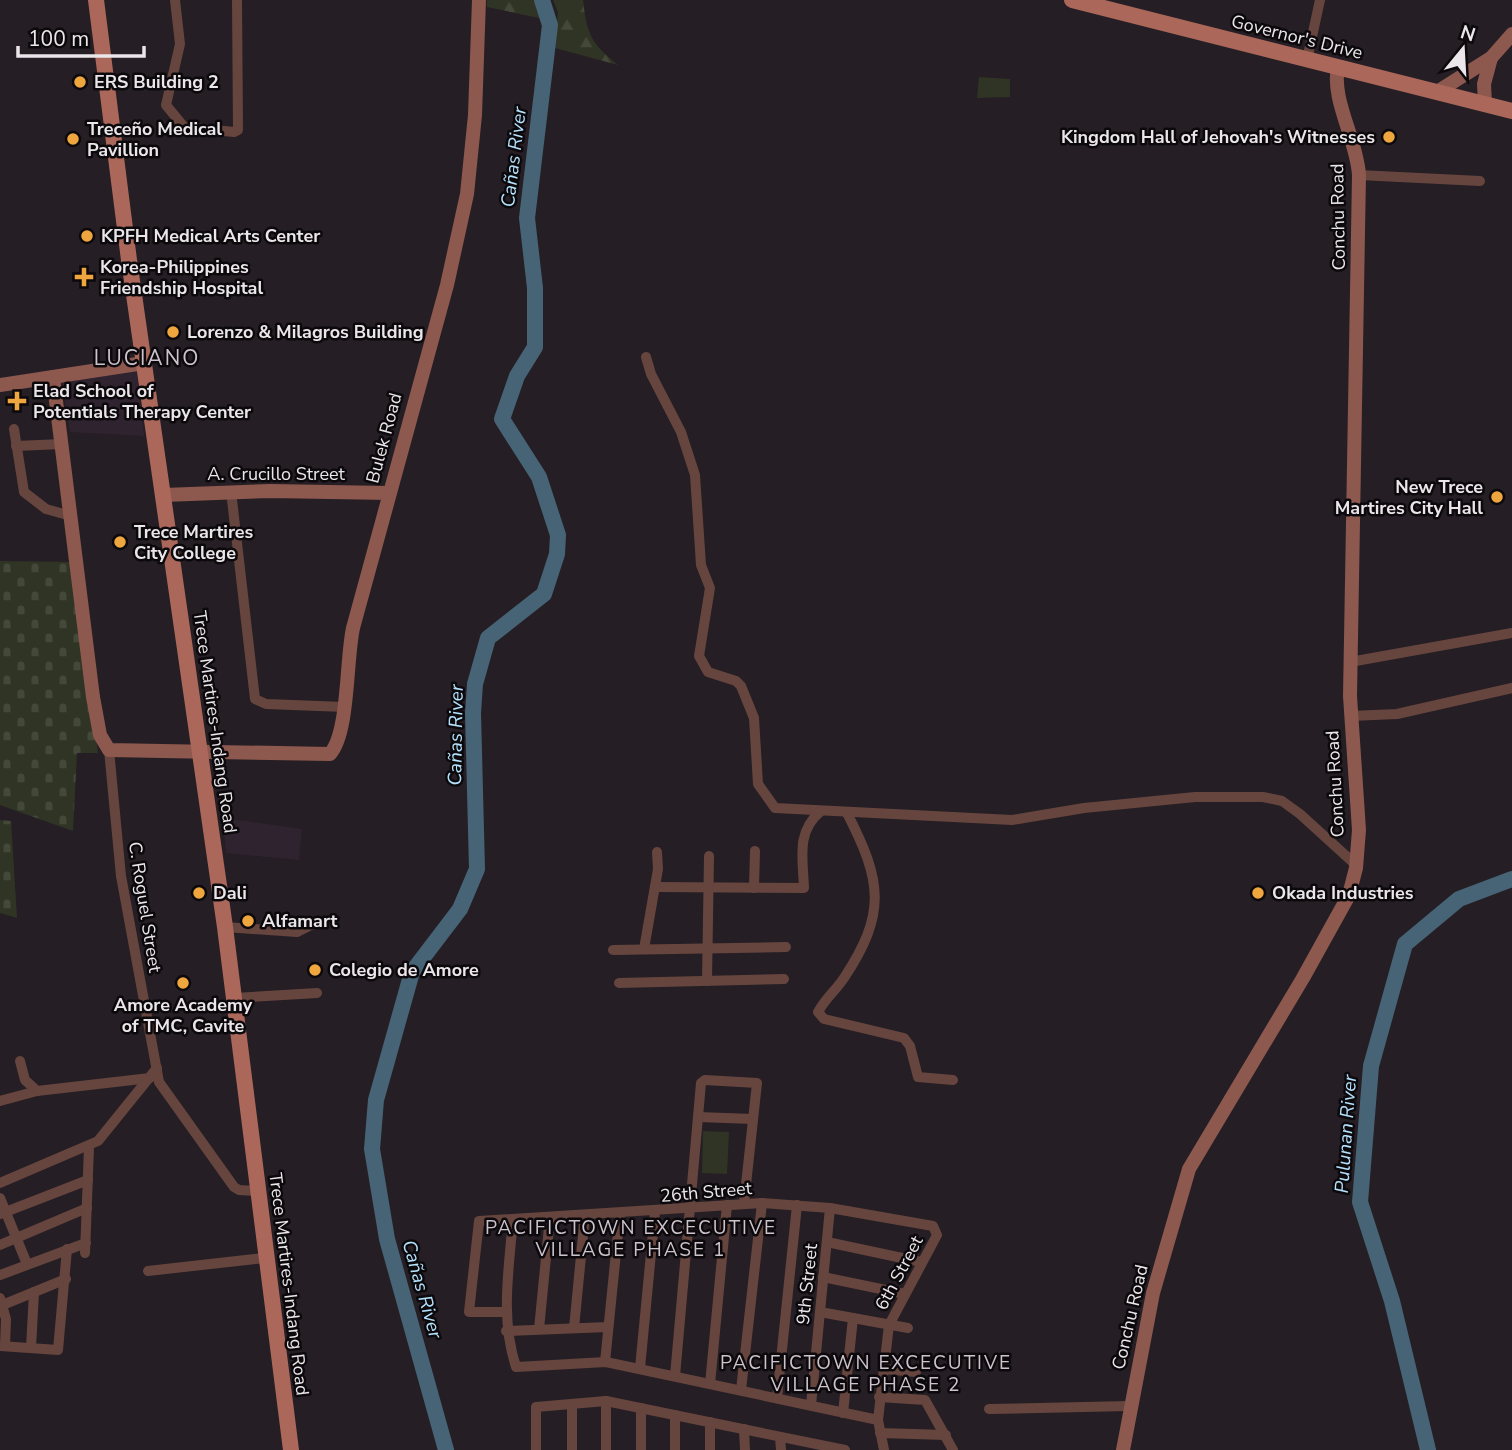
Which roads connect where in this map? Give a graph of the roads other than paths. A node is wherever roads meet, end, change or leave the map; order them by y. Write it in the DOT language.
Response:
graph roads {
  1 [pos="96,0"];
  2 [pos="175,0"];
  3 [pos="237,0"];
  4 [pos="479,0"];
  5 [pos="1072,0"];
  6 [pos="1320,0"];
  7 [pos="1512,34"];
  8 [pos="1491,58"];
  9 [pos="1307,60"];
  10 [pos="1339,68"];
  11 [pos="1437,92"];
  12 [pos="1485,104"];
  13 [pos="1512,111"];
  14 [pos="1359,175"];
  15 [pos="1480,181"];
  16 [pos="646,356"];
  17 [pos="144,363"];
  18 [pos="53,377"];
  19 [pos="0,385"];
  20 [pos="14,429"];
  21 [pos="62,444"];
  22 [pos="16,446"];
  23 [pos="231,491"];
  24 [pos="389,493"];
  25 [pos="164,495"];
  26 [pos="71,516"];
  27 [pos="1512,633"];
  28 [pos="1350,662"];
  29 [pos="1512,688"];
  30 [pos="345,707"];
  31 [pos="1351,716"];
  32 [pos="109,750"];
  33 [pos="200,752"];
  34 [pos="820,812"];
  35 [pos="848,813"];
  36 [pos="755,851"];
  37 [pos="657,852"];
  38 [pos="709,856"];
  39 [pos="1356,865"];
  40 [pos="655,887"];
  41 [pos="708,887"];
  42 [pos="754,888"];
  43 [pos="313,924"];
  44 [pos="225,927"];
  45 [pos="786,947"];
  46 [pos="705,948"];
  47 [pos="644,949"];
  48 [pos="613,950"];
  49 [pos="784,979"];
  50 [pos="707,981"];
  51 [pos="619,983"];
  52 [pos="317,993"];
  53 [pos="234,998"];
  54 [pos="20,1061"];
  55 [pos="157,1068"];
  56 [pos="150,1077"];
  57 [pos="953,1080"];
  58 [pos="37,1091"];
  59 [pos="0,1101"];
  60 [pos="698,1117"];
  61 [pos="753,1119"];
  62 [pos="89,1147"];
  63 [pos="88,1180"];
  64 [pos="0,1183"];
  65 [pos="258,1191"];
  66 [pos="0,1198"];
  67 [pos="744,1203"];
  68 [pos="762,1203"];
  69 [pos="727,1205"];
  70 [pos="797,1205"];
  71 [pos="87,1208"];
  72 [pos="830,1208"];
  73 [pos="690,1209"];
  74 [pos="655,1212"];
  75 [pos="3,1213"];
  76 [pos="620,1213"];
  77 [pos="585,1215"];
  78 [pos="550,1217"];
  79 [pos="513,1219"];
  80 [pos="944,1222"];
  81 [pos="935,1229"];
  82 [pos="17,1238"];
  83 [pos="827,1242"];
  84 [pos="0,1245"];
  85 [pos="67,1249"];
  86 [pos="264,1258"];
  87 [pos="921,1262"];
  88 [pos="27,1264"];
  89 [pos="148,1271"];
  90 [pos="0,1275"];
  91 [pos="824,1278"];
  92 [pos="66,1279"];
  93 [pos="34,1292"];
  94 [pos="905,1294"];
  95 [pos="1,1303"];
  96 [pos="505,1312"];
  97 [pos="820,1312"];
  98 [pos="853,1318"];
  99 [pos="890,1325"];
  100 [pos="608,1327"];
  101 [pos="574,1328"];
  102 [pos="908,1328"];
  103 [pos="539,1329"];
  104 [pos="506,1331"];
  105 [pos="3,1346"];
  106 [pos="31,1348"];
  107 [pos="605,1362"];
  108 [pos="640,1368"];
  109 [pos="883,1370"];
  110 [pos="916,1372"];
  111 [pos="675,1376"];
  112 [pos="710,1384"];
  113 [pos="741,1390"];
  114 [pos="879,1397"];
  115 [pos="777,1398"];
  116 [pos="606,1401"];
  117 [pos="572,1404"];
  118 [pos="811,1405"];
  119 [pos="1129,1406"];
  120 [pos="641,1408"];
  121 [pos="989,1409"];
  122 [pos="843,1413"];
  123 [pos="675,1415"];
  124 [pos="878,1420"];
  125 [pos="710,1422"];
  126 [pos="744,1429"];
  127 [pos="880,1433"];
  128 [pos="946,1435"];
  129 [pos="780,1437"];
  130 [pos="814,1447"];
  131 [pos="290,1450"];
  132 [pos="536,1450"];
  133 [pos="572,1450"];
  134 [pos="606,1450"];
  135 [pos="641,1450"];
  136 [pos="675,1450"];
  137 [pos="710,1450"];
  138 [pos="745,1450"];
  139 [pos="781,1450"];
  140 [pos="845,1450"];
  141 [pos="884,1450"];
  142 [pos="953,1450"];
  143 [pos="1123,1450"];
  1 -- 17 [label="main road, Trece Martires-Indang Road"];
  2 -- 3 [label="street"];
  4 -- 24 [label="main road, Bulek Road"];
  5 -- 9 [label="main road, Governor's Drive"];
  6 -- 9 [label="street"];
  7 -- 8 [label="main road"];
  8 -- 11 [label="main road"];
  8 -- 12 [label="main road"];
  9 -- 10 [label="main road, Governor's Drive"];
  10 -- 11 [label="main road, Governor's Drive"];
  10 -- 14 [label="main road, Conchu Road"];
  11 -- 12 [label="main road, Governor's Drive"];
  12 -- 13 [label="main road, Governor's Drive"];
  14 -- 15 [label="street"];
  14 -- 28 [label="main road, Conchu Road"];
  16 -- 34 [label="street"];
  17 -- 18 [label="main road"];
  17 -- 25 [label="main road, Trece Martires-Indang Road"];
  18 -- 19 [label="main road"];
  18 -- 21 [label="main road"];
  20 -- 22 [label="street"];
  21 -- 22 [label="street"];
  21 -- 26 [label="main road"];
  22 -- 26 [label="street"];
  23 -- 24 [label="main road, A. Crucillo Street"];
  23 -- 25 [label="main road, A. Crucillo Street"];
  23 -- 30 [label="street"];
  24 -- 30 [label="main road, Bulek Road"];
  25 -- 33 [label="main road, Trece Martires-Indang Road"];
  26 -- 32 [label="main road"];
  27 -- 28 [label="street"];
  28 -- 31 [label="main road, Conchu Road"];
  29 -- 31 [label="street"];
  30 -- 33 [label="main road, Bulek Road"];
  31 -- 39 [label="main road, Conchu Road"];
  32 -- 33 [label="main road, Bulek Road"];
  32 -- 55 [label="street, C. Roguel Street"];
  33 -- 44 [label="main road, Trece Martires-Indang Road"];
  34 -- 35 [label="street"];
  34 -- 42 [label="street"];
  35 -- 39 [label="street"];
  35 -- 57 [label="street"];
  36 -- 42 [label="street"];
  37 -- 40 [label="street"];
  38 -- 41 [label="street"];
  39 -- 119 [label="main road, Conchu Road"];
  40 -- 41 [label="street"];
  40 -- 47 [label="street"];
  41 -- 42 [label="street"];
  41 -- 46 [label="street"];
  43 -- 44 [label="street"];
  44 -- 53 [label="main road, Trece Martires-Indang Road"];
  45 -- 46 [label="street"];
  46 -- 47 [label="street"];
  46 -- 50 [label="street"];
  47 -- 48 [label="street"];
  49 -- 50 [label="street"];
  50 -- 51 [label="street"];
  52 -- 53 [label="street"];
  53 -- 65 [label="main road, Trece Martires-Indang Road"];
  54 -- 58 [label="street"];
  55 -- 56 [label="street"];
  55 -- 65 [label="street, C. Roguel Street"];
  56 -- 58 [label="street"];
  56 -- 62 [label="street"];
  58 -- 59 [label="street"];
  60 -- 61 [label="street"];
  60 -- 61 [label="street"];
  60 -- 73 [label="street"];
  61 -- 67 [label="street"];
  62 -- 63 [label="street"];
  62 -- 64 [label="street"];
  63 -- 71 [label="street"];
  63 -- 75 [label="street"];
  65 -- 86 [label="main road, Trece Martires-Indang Road"];
  66 -- 75 [label="street"];
  67 -- 68 [label="street, 26th Street"];
  67 -- 69 [label="street, 26th Street"];
  68 -- 70 [label="street, 26th Street"];
  68 -- 113 [label="street"];
  69 -- 73 [label="street, 26th Street"];
  69 -- 112 [label="street"];
  70 -- 72 [label="street, 26th Street"];
  70 -- 115 [label="street"];
  71 -- 82 [label="street"];
  71 -- 85 [label="street"];
  72 -- 81 [label="street, 26th Street"];
  72 -- 83 [label="street, 9th Street"];
  73 -- 74 [label="street, 26th Street"];
  73 -- 111 [label="street"];
  74 -- 76 [label="street, 26th Street"];
  74 -- 108 [label="street"];
  75 -- 82 [label="street"];
  76 -- 77 [label="street, 26th Street"];
  76 -- 100 [label="street"];
  77 -- 78 [label="street, 26th Street"];
  77 -- 101 [label="street"];
  78 -- 79 [label="street, 26th Street"];
  78 -- 103 [label="street"];
  79 -- 96 [label="street"];
  79 -- 96 [label="street, 26th Street"];
  80 -- 81 [label="street, 6th Street"];
  81 -- 87 [label="street, 6th Street"];
  82 -- 84 [label="street"];
  82 -- 88 [label="street"];
  83 -- 87 [label="street"];
  83 -- 91 [label="street, 9th Street"];
  85 -- 88 [label="street"];
  85 -- 92 [label="street"];
  86 -- 89 [label="street"];
  86 -- 131 [label="main road, Trece Martires-Indang Road"];
  87 -- 94 [label="street, 6th Street"];
  88 -- 90 [label="street"];
  91 -- 94 [label="street"];
  91 -- 97 [label="street, 9th Street"];
  92 -- 93 [label="street"];
  92 -- 106 [label="street"];
  93 -- 95 [label="street"];
  93 -- 106 [label="street"];
  94 -- 99 [label="street, 6th Street"];
  95 -- 105 [label="street"];
  96 -- 104 [label="street"];
  97 -- 98 [label="street"];
  97 -- 118 [label="street, 9th Street"];
  98 -- 99 [label="street"];
  98 -- 122 [label="street"];
  99 -- 102 [label="street"];
  99 -- 109 [label="street, 6th Street"];
  100 -- 101 [label="street"];
  100 -- 107 [label="street"];
  101 -- 103 [label="street"];
  103 -- 104 [label="street"];
  104 -- 107 [label="street"];
  105 -- 106 [label="street"];
  107 -- 108 [label="street"];
  108 -- 111 [label="street"];
  109 -- 110 [label="street"];
  109 -- 114 [label="street, 6th Street"];
  111 -- 112 [label="street"];
  112 -- 113 [label="street"];
  113 -- 115 [label="street"];
  114 -- 124 [label="street, 6th Street"];
  114 -- 128 [label="street"];
  115 -- 118 [label="street"];
  116 -- 117 [label="street"];
  116 -- 120 [label="street"];
  116 -- 134 [label="street"];
  117 -- 132 [label="street"];
  117 -- 133 [label="street"];
  118 -- 122 [label="street"];
  119 -- 121 [label="street"];
  119 -- 143 [label="main road, Conchu Road"];
  120 -- 123 [label="street"];
  120 -- 135 [label="street"];
  122 -- 124 [label="street"];
  123 -- 125 [label="street"];
  123 -- 136 [label="street"];
  124 -- 127 [label="street, 6th Street"];
  125 -- 126 [label="street"];
  125 -- 137 [label="street"];
  126 -- 129 [label="street"];
  126 -- 138 [label="street"];
  127 -- 128 [label="street"];
  127 -- 141 [label="street, 6th Street"];
  128 -- 142 [label="street"];
  129 -- 130 [label="street"];
  129 -- 139 [label="street"];
  130 -- 140 [label="street"];
}
